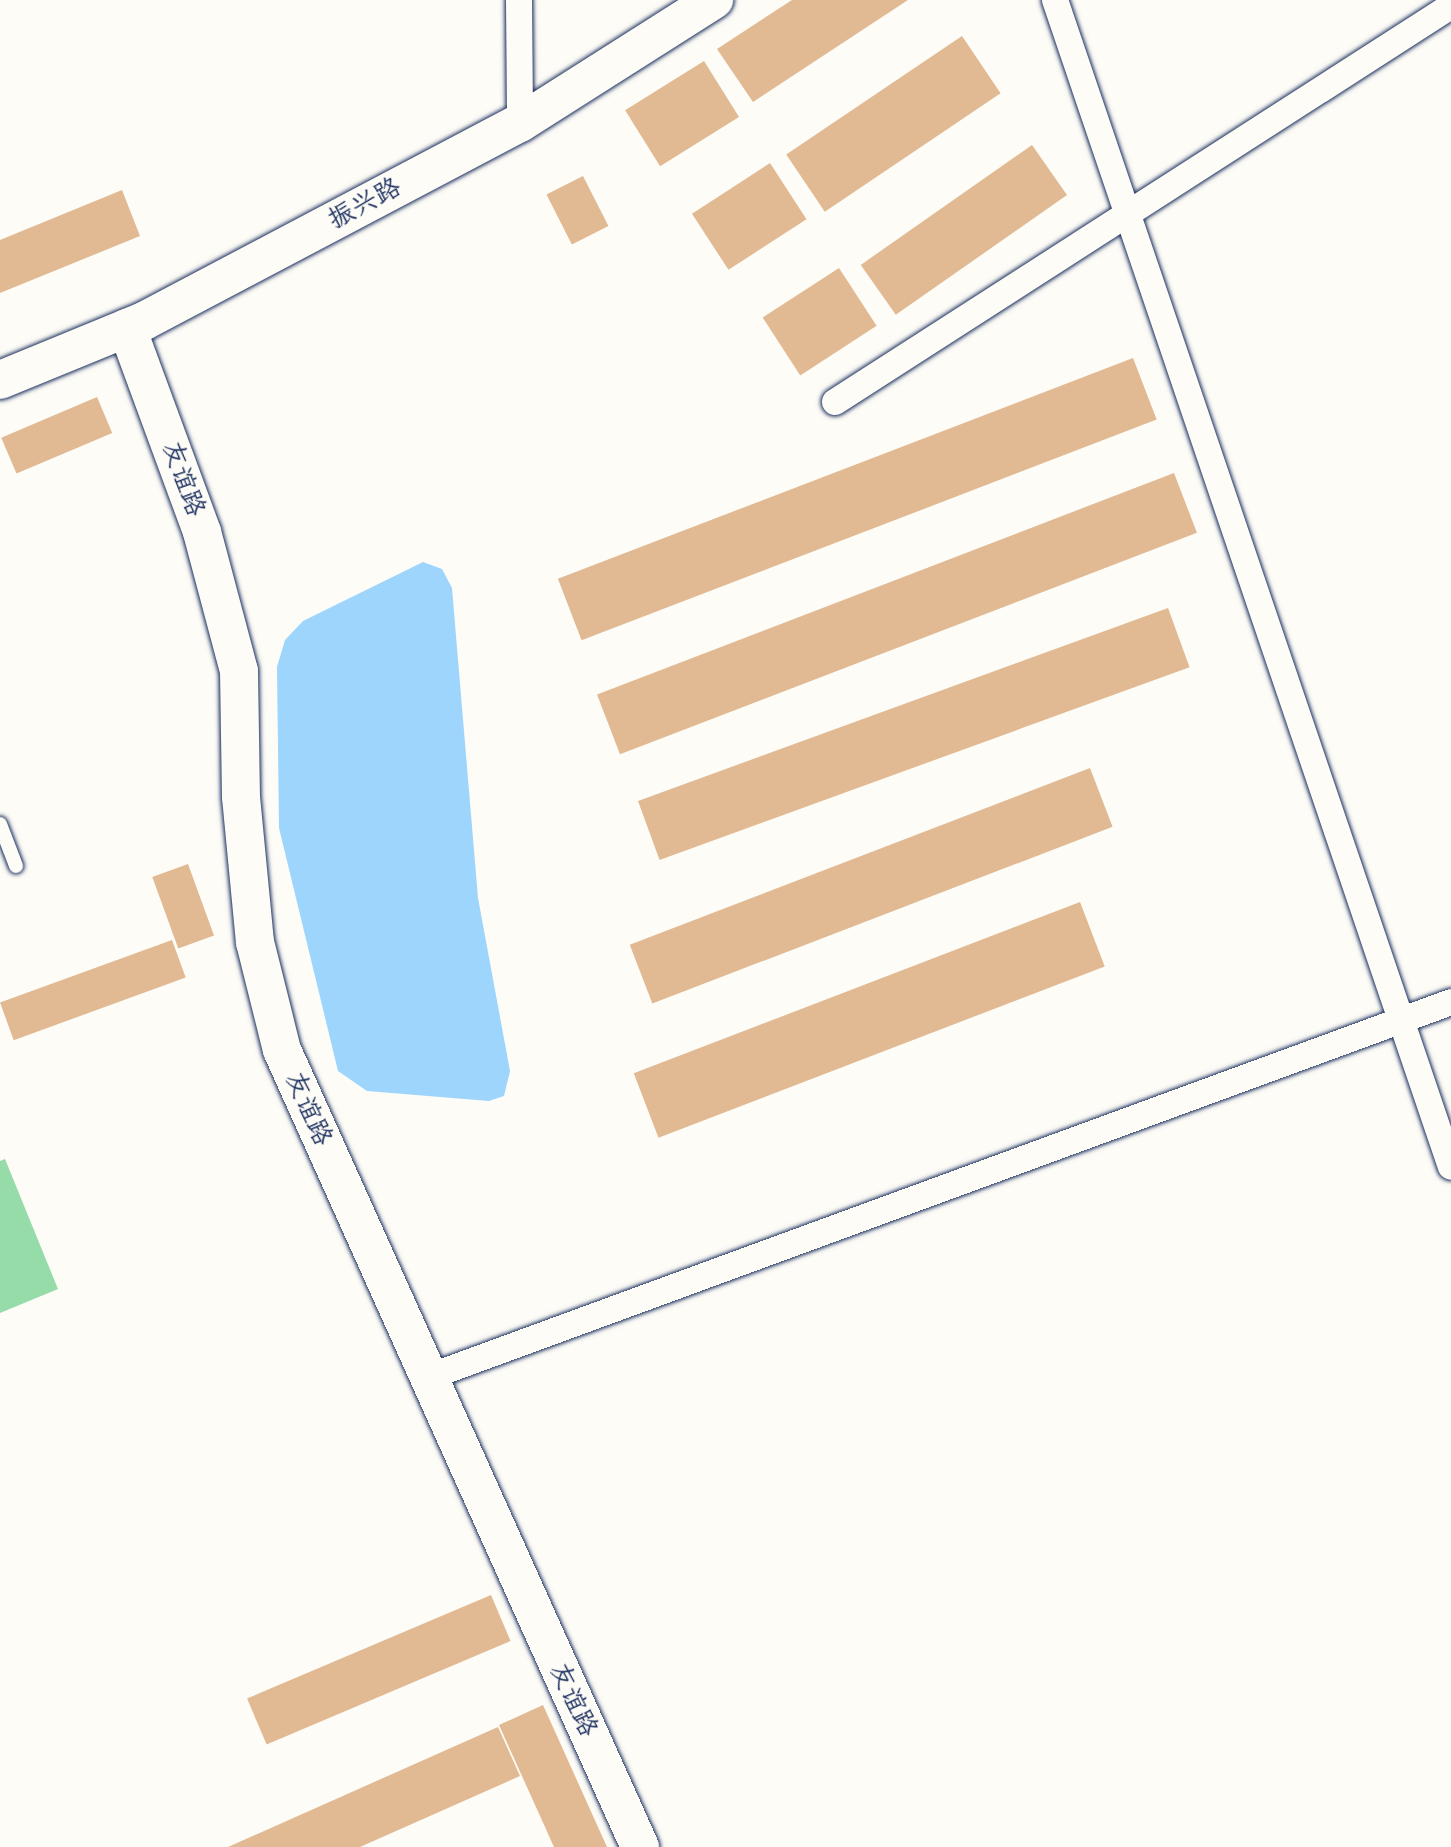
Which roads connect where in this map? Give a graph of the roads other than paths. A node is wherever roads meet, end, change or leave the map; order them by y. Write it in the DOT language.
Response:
graph roads {
  1 [pos="519,0"];
  2 [pos="714,0"];
  3 [pos="1055,0"];
  4 [pos="1451,6"];
  5 [pos="520,123"];
  6 [pos="1128,218"];
  7 [pos="127,328"];
  8 [pos="0,380"];
  9 [pos="835,402"];
  10 [pos="0,824"];
  11 [pos="16,866"];
  12 [pos="1451,1002"];
  13 [pos="1399,1022"];
  14 [pos="1451,1167"];
  15 [pos="426,1378"];
  16 [pos="640,1847"];
  1 -- 5 [label="street"];
  2 -- 5 [label="street, 振兴路"];
  3 -- 6 [label="street"];
  4 -- 6 [label="street"];
  5 -- 7 [label="street, 振兴路"];
  6 -- 9 [label="street"];
  6 -- 13 [label="street"];
  7 -- 8 [label="street, 振兴路"];
  7 -- 15 [label="street, 友谊路"];
  10 -- 11 [label="lane"];
  12 -- 13 [label="street"];
  13 -- 14 [label="street"];
  13 -- 15 [label="street"];
  15 -- 16 [label="street, 友谊路"];
}
